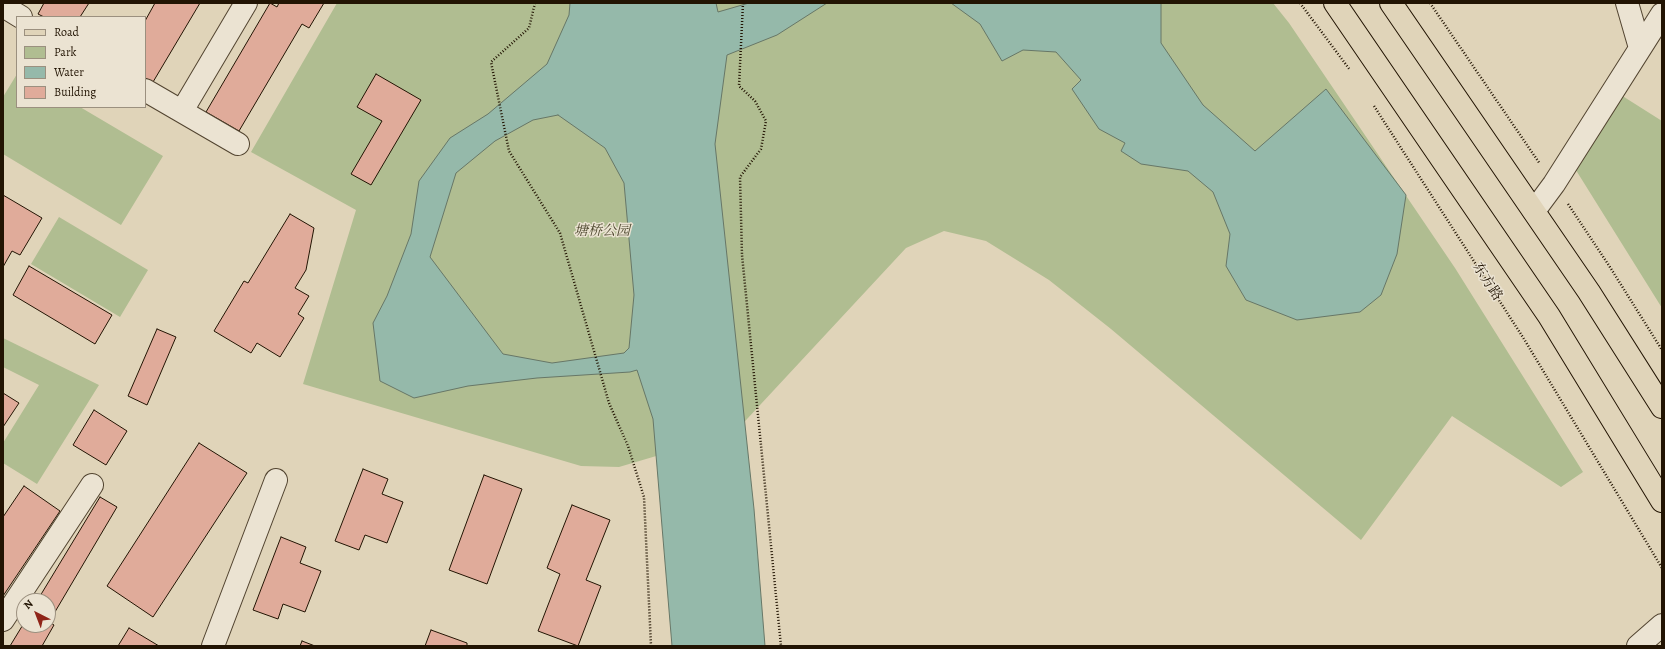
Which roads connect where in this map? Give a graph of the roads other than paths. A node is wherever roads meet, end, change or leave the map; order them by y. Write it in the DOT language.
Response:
graph roads {
  1 [pos="246,3"];
  2 [pos="1335,3"];
  3 [pos="1392,3"];
  4 [pos="1627,3"];
  5 [pos="3,6"];
  6 [pos="1662,14"];
  7 [pos="19,16"];
  8 [pos="1640,48"];
  9 [pos="146,91"];
  10 [pos="182,111"];
  11 [pos="238,144"];
  12 [pos="1534,210"];
  13 [pos="1662,407"];
  14 [pos="276,480"];
  15 [pos="92,485"];
  16 [pos="1662,501"];
  17 [pos="3,620"];
  18 [pos="1662,625"];
  19 [pos="214,646"];
  20 [pos="1638,646"];
  1 -- 10 [label="street"];
  2 -- 16 [label="main road"];
  3 -- 12 [label="main road"];
  4 -- 8 [label="street"];
  5 -- 7 [label="street"];
  6 -- 8 [label="street"];
  8 -- 12 [label="street"];
  9 -- 10 [label="street"];
  10 -- 11 [label="street"];
  12 -- 13 [label="main road"];
  14 -- 19 [label="street"];
  15 -- 17 [label="street"];
  18 -- 20 [label="street"];
}
